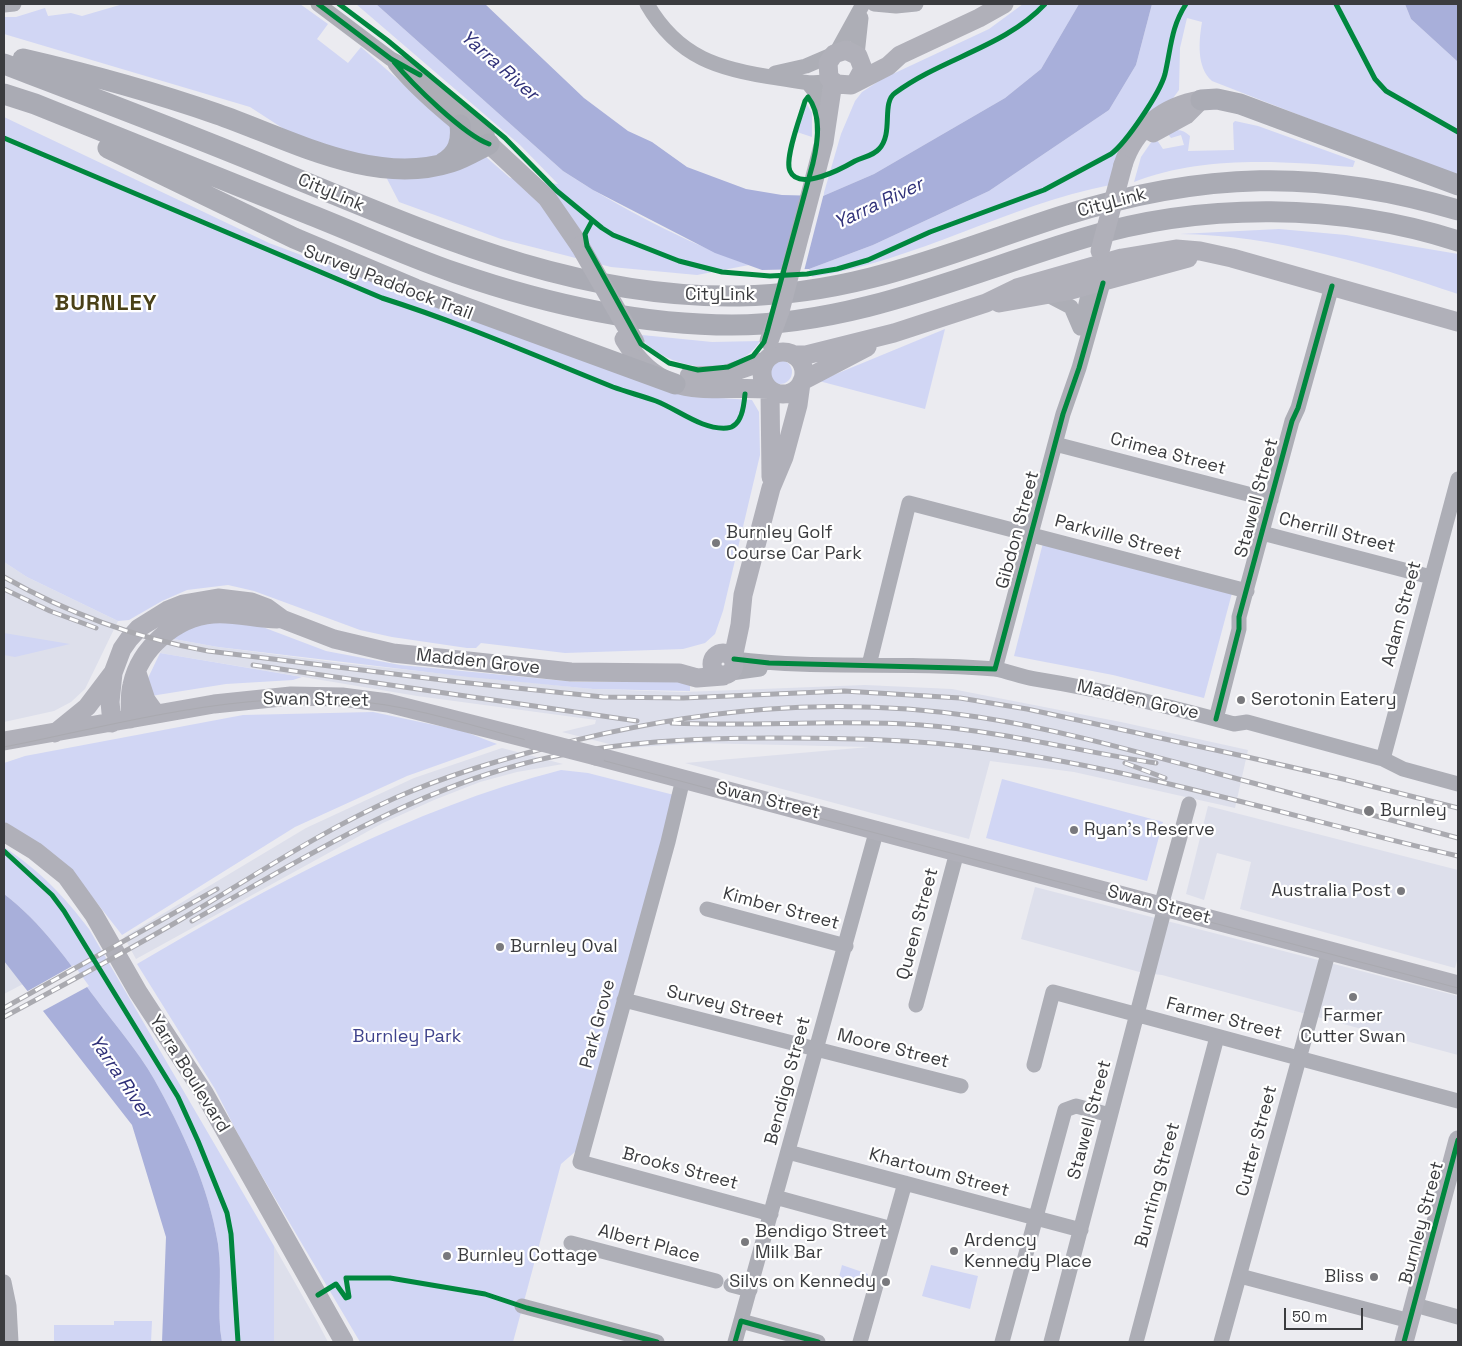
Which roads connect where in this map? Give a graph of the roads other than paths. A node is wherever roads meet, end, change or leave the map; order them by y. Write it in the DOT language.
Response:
graph roads {
  1 [pos="14,4"];
  2 [pos="318,4"];
  3 [pos="647,4"];
  4 [pos="863,4"];
  5 [pos="874,4"];
  6 [pos="916,4"];
  7 [pos="1004,4"];
  8 [pos="4,5"];
  9 [pos="835,53"];
  10 [pos="4,54"];
  11 [pos="900,55"];
  12 [pos="858,56"];
  13 [pos="391,58"];
  14 [pos="4,64"];
  15 [pos="759,76"];
  16 [pos="832,81"];
  17 [pos="808,82"];
  18 [pos="856,83"];
  19 [pos="4,94"];
  20 [pos="1201,100"];
  21 [pos="4,105"];
  22 [pos="460,124"];
  23 [pos="489,144"];
  24 [pos="821,153"];
  25 [pos="441,165"];
  26 [pos="1458,185"];
  27 [pos="1458,210"];
  28 [pos="1138,224"];
  29 [pos="1458,230"];
  30 [pos="1458,241"];
  31 [pos="1103,256"];
  32 [pos="1232,258"];
  33 [pos="1096,284"];
  34 [pos="1332,286"];
  35 [pos="1048,295"];
  36 [pos="986,303"];
  37 [pos="1458,322"];
  38 [pos="1080,328"];
  39 [pos="894,333"];
  40 [pos="629,341"];
  41 [pos="779,352"];
  42 [pos="802,382"];
  43 [pos="675,384"];
  44 [pos="769,390"];
  45 [pos="1068,397"];
  46 [pos="1055,444"];
  47 [pos="1458,479"];
  48 [pos="771,488"];
  49 [pos="1271,500"];
  50 [pos="1262,533"];
  51 [pos="1031,534"];
  52 [pos="1431,577"];
  53 [pos="1246,591"];
  54 [pos="282,619"];
  55 [pos="725,663"];
  56 [pos="869,665"];
  57 [pos="995,669"];
  58 [pos="113,673"];
  59 [pos="137,673"];
  60 [pos="156,714"];
  61 [pos="1216,719"];
  62 [pos="121,721"];
  63 [pos="62,732"];
  64 [pos="4,741"];
  65 [pos="4,750"];
  66 [pos="1383,759"];
  67 [pos="683,779"];
  68 [pos="1458,784"];
  69 [pos="1188,804"];
  70 [pos="877,829"];
  71 [pos="4,832"];
  72 [pos="957,852"];
  73 [pos="1163,906"];
  74 [pos="707,909"];
  75 [pos="846,946"];
  76 [pos="1329,950"];
  77 [pos="1458,985"];
  78 [pos="624,1000"];
  79 [pos="916,1006"];
  80 [pos="1137,1015"];
  81 [pos="1217,1037"];
  82 [pos="816,1049"];
  83 [pos="1299,1059"];
  84 [pos="1034,1065"];
  85 [pos="961,1086"];
  86 [pos="1458,1101"];
  87 [pos="1110,1115"];
  88 [pos="1458,1140"];
  89 [pos="788,1152"];
  90 [pos="580,1162"];
  91 [pos="905,1183"];
  92 [pos="775,1197"];
  93 [pos="771,1214"];
  94 [pos="1036,1218"];
  95 [pos="892,1228"];
  96 [pos="1080,1230"];
  97 [pos="571,1243"];
  98 [pos="1240,1276"];
  99 [pos="716,1281"];
  100 [pos="4,1282"];
  101 [pos="731,1285"];
  102 [pos="750,1290"];
  103 [pos="522,1306"];
  104 [pos="1412,1313"];
  105 [pos="1458,1317"];
  106 [pos="741,1321"];
  107 [pos="11,1342"];
  108 [pos="344,1342"];
  109 [pos="657,1342"];
  110 [pos="735,1342"];
  111 [pos="818,1342"];
  112 [pos="860,1342"];
  113 [pos="1002,1342"];
  114 [pos="1051,1342"];
  115 [pos="1136,1342"];
  116 [pos="1221,1342"];
  117 [pos="1404,1342"];
  1 -- 8 [label="street"];
  2 -- 13 [label="street"];
  3 -- 15 [label="street"];
  4 -- 9 [label="street"];
  4 -- 12 [label="street"];
  5 -- 6 [label="street"];
  7 -- 11 [label="main road"];
  9 -- 12 [label="main road"];
  9 -- 15 [label="street"];
  9 -- 16 [label="main road"];
  10 -- 25 [label="highway"];
  11 -- 12 [label="main road"];
  11 -- 18 [label="main road"];
  12 -- 18 [label="main road"];
  13 -- 22 [label="street"];
  13 -- 23 [label="street"];
  14 -- 27 [label="highway, CityLink"];
  15 -- 17 [label="street"];
  16 -- 17 [label="street"];
  16 -- 18 [label="main road"];
  16 -- 24 [label="main road"];
  17 -- 24 [label="street"];
  18 -- 24 [label="main road"];
  19 -- 28 [label="highway, CityLink"];
  20 -- 26 [label="highway"];
  20 -- 31 [label="main road, Gibdon Street"];
  21 -- 43 [label="highway"];
  22 -- 23 [label="street"];
  22 -- 25 [label="highway"];
  23 -- 25 [label="highway"];
  23 -- 40 [label="main road"];
  24 -- 41 [label="main road, bridge"];
  28 -- 29 [label="highway"];
  28 -- 30 [label="highway, CityLink"];
  31 -- 32 [label="main road"];
  31 -- 33 [label="main road, Gibdon Street"];
  31 -- 36 [label="main road"];
  32 -- 33 [label="main road"];
  32 -- 34 [label="main road"];
  33 -- 35 [label="main road"];
  33 -- 38 [label="street, Gibdon Street"];
  33 -- 45 [label="street, Gibdon Street"];
  34 -- 37 [label="main road"];
  34 -- 49 [label="street, Stawell Street"];
  35 -- 36 [label="main road"];
  35 -- 38 [label="street"];
  36 -- 39 [label="main road"];
  38 -- 45 [label="street, Gibdon Street"];
  39 -- 41 [label="main road"];
  39 -- 42 [label="main road"];
  40 -- 41 [label="main road"];
  40 -- 43 [label="main road"];
  41 -- 42 [label="main road"];
  41 -- 44 [label="main road"];
  42 -- 44 [label="main road"];
  42 -- 48 [label="main road"];
  43 -- 44 [label="main road"];
  44 -- 48 [label="main road"];
  45 -- 46 [label="street, Gibdon Street"];
  46 -- 49 [label="street, Crimea Street"];
  46 -- 51 [label="street, Gibdon Street"];
  47 -- 52 [label="street, Adam Street"];
  48 -- 55 [label="main road"];
  49 -- 50 [label="street, Stawell Street"];
  50 -- 52 [label="street, Cherrill Street"];
  50 -- 53 [label="street, Stawell Street"];
  51 -- 53 [label="street, Parkville Street"];
  51 -- 56 [label="street, Parkville Street"];
  51 -- 57 [label="street, Gibdon Street"];
  52 -- 66 [label="street, Adam Street"];
  53 -- 61 [label="street, Stawell Street"];
  54 -- 55 [label="main road, Madden Grove"];
  54 -- 58 [label="main road, Madden Grove"];
  54 -- 59 [label="main road, Madden Grove"];
  55 -- 56 [label="street, Madden Grove"];
  56 -- 57 [label="street, Madden Grove"];
  57 -- 61 [label="street, Madden Grove"];
  58 -- 62 [label="main road, Madden Grove"];
  58 -- 63 [label="main road"];
  59 -- 60 [label="main road"];
  59 -- 62 [label="main road, Madden Grove"];
  60 -- 62 [label="main road, Swan Street"];
  60 -- 67 [label="main road, Swan Street, bridge"];
  61 -- 66 [label="street, Madden Grove"];
  62 -- 63 [label="main road, Swan Street"];
  63 -- 64 [label="main road, Swan Street"];
  63 -- 65 [label="main road, Swan Street"];
  66 -- 68 [label="street, Madden Grove"];
  67 -- 70 [label="main road, Swan Street"];
  67 -- 78 [label="street, Park Grove"];
  69 -- 73 [label="street, Stawell Street"];
  70 -- 72 [label="main road, Swan Street"];
  70 -- 75 [label="street, Bendigo Street"];
  71 -- 108 [label="main road, Yarra Boulevard"];
  72 -- 73 [label="main road, Swan Street"];
  72 -- 79 [label="street, Queen Street"];
  73 -- 76 [label="main road, Swan Street"];
  73 -- 80 [label="street, Stawell Street"];
  74 -- 75 [label="street, Kimber Street"];
  75 -- 82 [label="street, Bendigo Street"];
  76 -- 77 [label="main road, Swan Street"];
  76 -- 83 [label="street, Cutter Street"];
  78 -- 82 [label="street, Survey Street"];
  78 -- 90 [label="street, Park Grove"];
  80 -- 81 [label="street, Farmer Street"];
  80 -- 84 [label="street, Farmer Street"];
  80 -- 87 [label="street, Stawell Street"];
  81 -- 83 [label="street, Farmer Street"];
  81 -- 115 [label="street, Bunting Street"];
  82 -- 85 [label="street, Moore Street"];
  82 -- 89 [label="street, Bendigo Street"];
  83 -- 86 [label="street, Farmer Street"];
  83 -- 98 [label="street, Cutter Street"];
  87 -- 94 [label="street"];
  87 -- 96 [label="street, Stawell Street"];
  88 -- 104 [label="main road, Burnley Street"];
  89 -- 91 [label="street, Khartoum Street"];
  89 -- 92 [label="street, Bendigo Street"];
  90 -- 93 [label="street, Brooks Street"];
  91 -- 94 [label="street, Khartoum Street"];
  91 -- 95 [label="street"];
  92 -- 93 [label="street, Bendigo Street"];
  92 -- 95 [label="street"];
  93 -- 102 [label="street, Bendigo Street"];
  94 -- 96 [label="street, Khartoum Street"];
  94 -- 113 [label="street"];
  95 -- 112 [label="street"];
  96 -- 114 [label="street, Stawell Street"];
  97 -- 99 [label="street, Albert Place"];
  98 -- 104 [label="street"];
  98 -- 116 [label="street, Cutter Street"];
  100 -- 107 [label="street"];
  101 -- 102 [label="street"];
  102 -- 106 [label="street, Bendigo Street"];
  103 -- 109 [label="street"];
  104 -- 105 [label="street"];
  104 -- 117 [label="main road, Burnley Street"];
  106 -- 110 [label="street, Bendigo Street"];
  106 -- 111 [label="street"];
}
